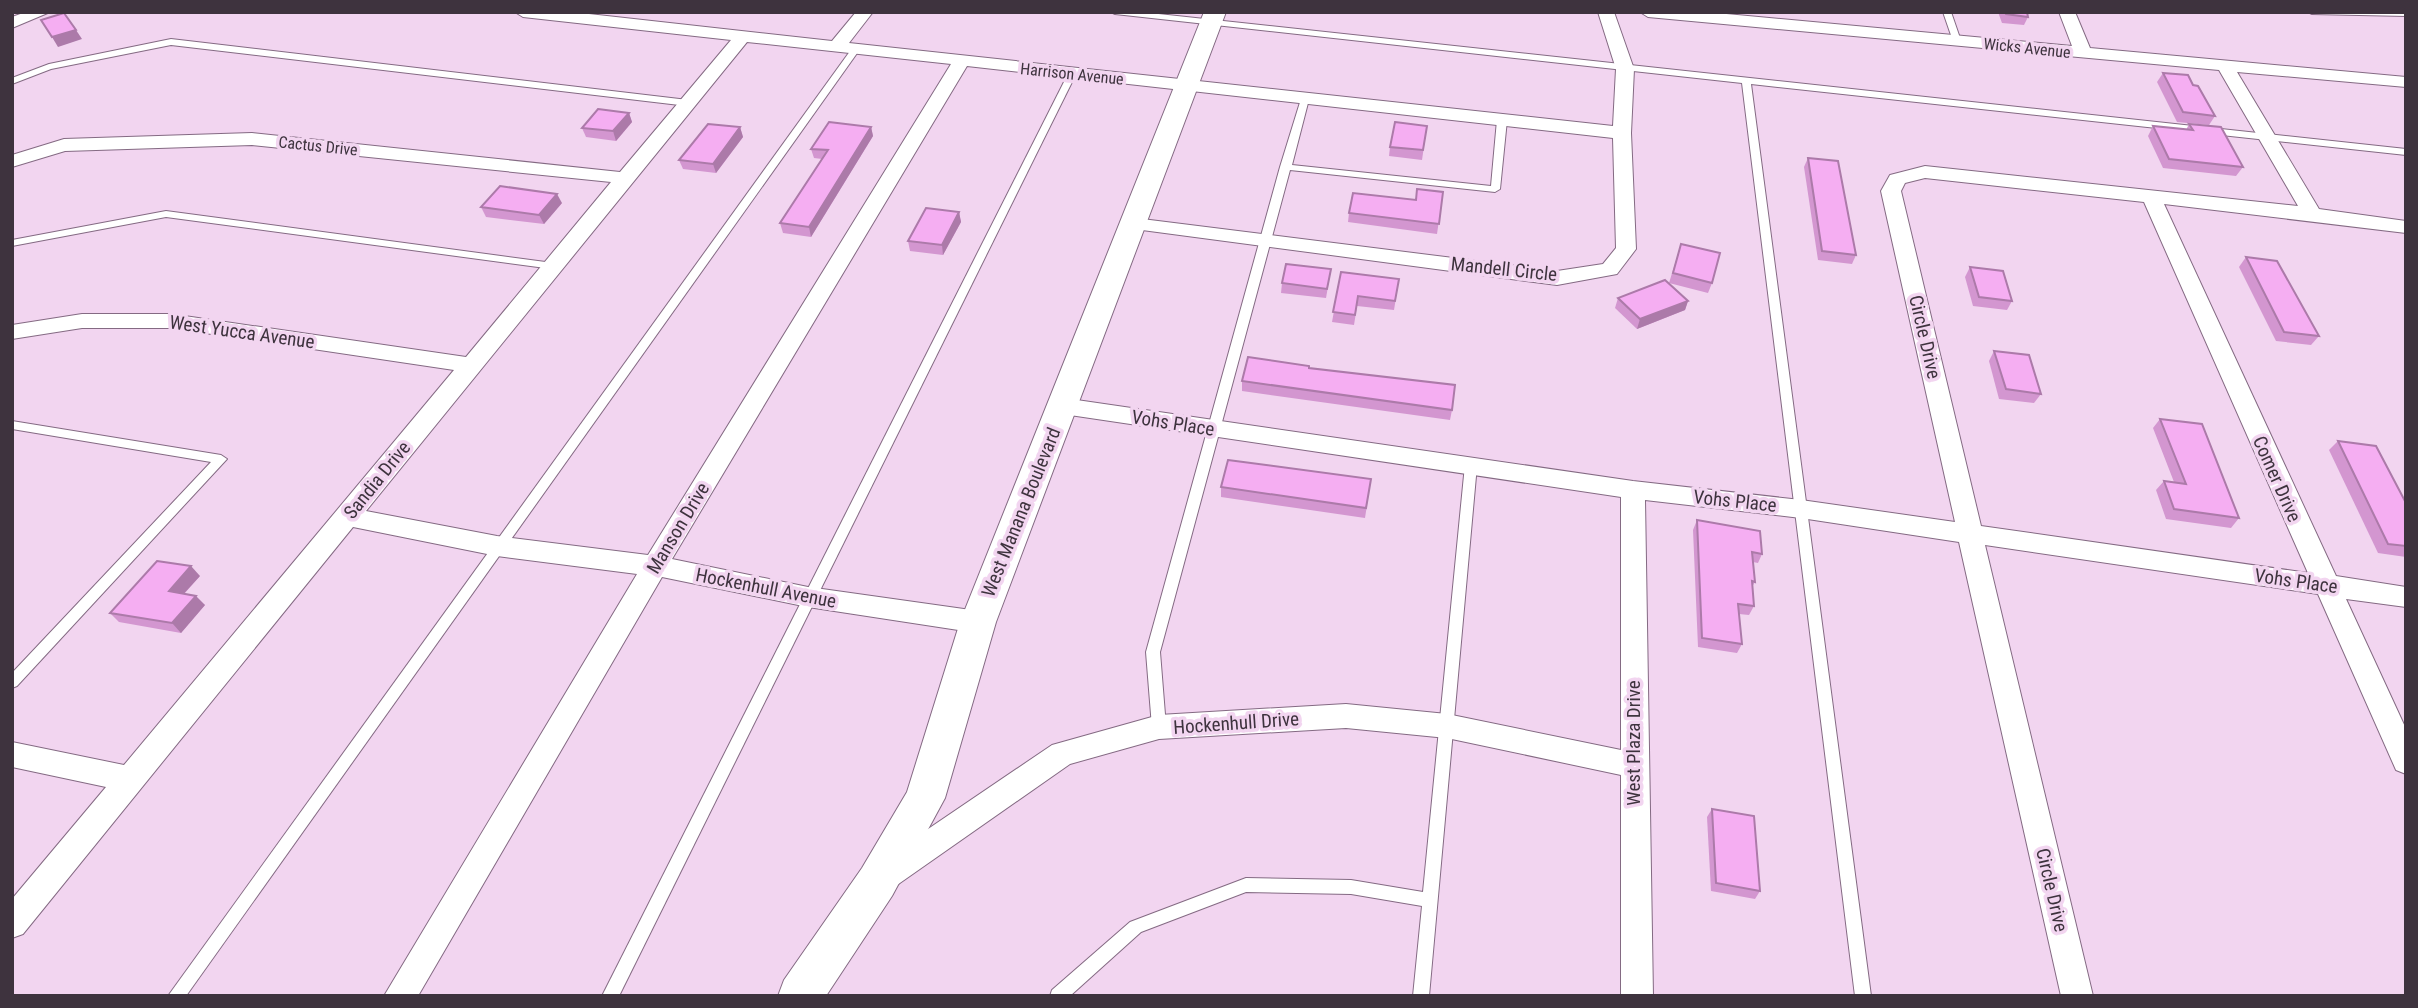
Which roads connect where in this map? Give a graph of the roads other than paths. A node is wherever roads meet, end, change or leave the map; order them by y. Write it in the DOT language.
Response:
graph roads {
  1 [pos="42,12"];
  2 [pos="523,12"];
  3 [pos="865,12"];
  4 [pos="1115,12"];
  5 [pos="1606,12"];
  6 [pos="1648,12"];
  7 [pos="1947,12"];
  8 [pos="2067,12"];
  9 [pos="2312,12"];
  10 [pos="2406,14"];
  11 [pos="1725,16"];
  12 [pos="1213,18"];
  13 [pos="1834,20"];
  14 [pos="12,23"];
  15 [pos="742,37"];
  16 [pos="1957,41"];
  17 [pos="837,46"];
  18 [pos="856,49"];
  19 [pos="2084,54"];
  20 [pos="961,62"];
  21 [pos="2225,67"];
  22 [pos="1625,69"];
  23 [pos="1072,74"];
  24 [pos="12,81"];
  25 [pos="1746,82"];
  26 [pos="2406,82"];
  27 [pos="1187,86"];
  28 [pos="1305,99"];
  29 [pos="688,103"];
  30 [pos="1502,120"];
  31 [pos="1622,133"];
  32 [pos="2268,138"];
  33 [pos="2406,152"];
  34 [pos="12,161"];
  35 [pos="1285,166"];
  36 [pos="625,178"];
  37 [pos="2151,196"];
  38 [pos="2312,214"];
  39 [pos="1134,224"];
  40 [pos="2406,228"];
  41 [pos="1268,240"];
  42 [pos="12,243"];
  43 [pos="553,266"];
  44 [pos="12,332"];
  45 [pos="470,365"];
  46 [pos="1063,406"];
  47 [pos="12,425"];
  48 [pos="1214,430"];
  49 [pos="1471,465"];
  50 [pos="1633,490"];
  51 [pos="1801,509"];
  52 [pos="348,517"];
  53 [pos="1969,535"];
  54 [pos="497,546"];
  55 [pos="655,566"];
  56 [pos="2325,585"];
  57 [pos="808,597"];
  58 [pos="2406,597"];
  59 [pos="978,622"];
  60 [pos="12,682"];
  61 [pos="1447,726"];
  62 [pos="1159,727"];
  63 [pos="12,754"];
  64 [pos="2406,761"];
  65 [pos="1633,765"];
  66 [pos="130,779"];
  67 [pos="877,882"];
  68 [pos="1429,900"];
  69 [pos="12,923"];
  70 [pos="176,996"];
  71 [pos="400,996"];
  72 [pos="610,996"];
  73 [pos="800,996"];
  74 [pos="1058,996"];
  75 [pos="1421,996"];
  76 [pos="1637,996"];
  77 [pos="1863,996"];
  78 [pos="2077,996"];
  1 -- 14 [label="street"];
  2 -- 15 [label="street, Harrison Avenue"];
  3 -- 17 [label="street"];
  4 -- 12 [label="lane"];
  5 -- 22 [label="street, Mandell Circle"];
  6 -- 11 [label="street, Wicks Avenue"];
  7 -- 16 [label="lane"];
  8 -- 19 [label="street"];
  9 -- 10 [label="lane"];
  11 -- 13 [label="street, Wicks Avenue"];
  12 -- 22 [label="lane"];
  12 -- 27 [label="street, West Manana Boulevard"];
  13 -- 16 [label="street, Wicks Avenue"];
  15 -- 17 [label="street, Harrison Avenue"];
  15 -- 29 [label="street, Sandia Drive"];
  16 -- 19 [label="street, Wicks Avenue"];
  17 -- 18 [label="street, Harrison Avenue"];
  18 -- 20 [label="street, Harrison Avenue"];
  18 -- 54 [label="lane"];
  19 -- 21 [label="street, Wicks Avenue"];
  20 -- 23 [label="street, Harrison Avenue"];
  20 -- 55 [label="street, Manson Drive"];
  21 -- 26 [label="street, Wicks Avenue"];
  21 -- 32 [label="street"];
  22 -- 25 [label="lane"];
  22 -- 31 [label="street, Mandell Circle"];
  23 -- 27 [label="street, Harrison Avenue"];
  23 -- 57 [label="lane"];
  24 -- 29 [label="lane"];
  25 -- 32 [label="lane"];
  25 -- 51 [label="lane"];
  27 -- 28 [label="street, Harrison Avenue"];
  27 -- 39 [label="street, West Manana Boulevard"];
  28 -- 30 [label="street, Harrison Avenue"];
  28 -- 35 [label="lane"];
  29 -- 36 [label="street, Sandia Drive"];
  30 -- 31 [label="street, Harrison Avenue"];
  30 -- 35 [label="lane"];
  31 -- 41 [label="street, Mandell Circle"];
  32 -- 33 [label="lane"];
  32 -- 38 [label="street"];
  34 -- 36 [label="street, Cactus Drive"];
  35 -- 41 [label="lane"];
  36 -- 43 [label="street, Sandia Drive"];
  37 -- 38 [label="street, Circle Drive"];
  37 -- 53 [label="street, Circle Drive"];
  37 -- 56 [label="street, Comer Drive"];
  38 -- 40 [label="street, Circle Drive"];
  39 -- 41 [label="street, Mandell Circle"];
  39 -- 46 [label="street, West Manana Boulevard"];
  41 -- 48 [label="lane"];
  42 -- 43 [label="lane"];
  43 -- 45 [label="street, Sandia Drive"];
  44 -- 45 [label="street, West Yucca Avenue"];
  45 -- 52 [label="street, Sandia Drive"];
  46 -- 48 [label="street, Vohs Place"];
  46 -- 59 [label="street, West Manana Boulevard"];
  47 -- 60 [label="lane"];
  48 -- 49 [label="street, Vohs Place"];
  48 -- 62 [label="lane"];
  49 -- 50 [label="street, Vohs Place"];
  49 -- 61 [label="lane"];
  50 -- 51 [label="street, Vohs Place"];
  50 -- 65 [label="street, West Plaza Drive"];
  51 -- 53 [label="street, Vohs Place"];
  51 -- 77 [label="lane"];
  52 -- 54 [label="street, Hockenhull Avenue"];
  52 -- 66 [label="street, Sandia Drive"];
  53 -- 56 [label="street, Vohs Place"];
  53 -- 78 [label="street, Circle Drive"];
  54 -- 55 [label="street, Hockenhull Avenue"];
  54 -- 70 [label="lane"];
  55 -- 57 [label="street, Hockenhull Avenue"];
  55 -- 71 [label="street, Manson Drive"];
  56 -- 58 [label="street, Vohs Place"];
  56 -- 64 [label="street, Comer Drive"];
  57 -- 59 [label="street, Hockenhull Avenue"];
  57 -- 72 [label="lane"];
  59 -- 67 [label="street, West Manana Boulevard"];
  61 -- 62 [label="street, Hockenhull Drive"];
  61 -- 65 [label="street, Hockenhull Drive"];
  61 -- 68 [label="lane"];
  62 -- 67 [label="street, Hockenhull Drive"];
  63 -- 66 [label="street"];
  65 -- 76 [label="street, West Plaza Drive"];
  66 -- 69 [label="street, Sandia Drive"];
  67 -- 73 [label="street, West Manana Boulevard"];
  68 -- 74 [label="lane"];
  68 -- 75 [label="lane"];
}
